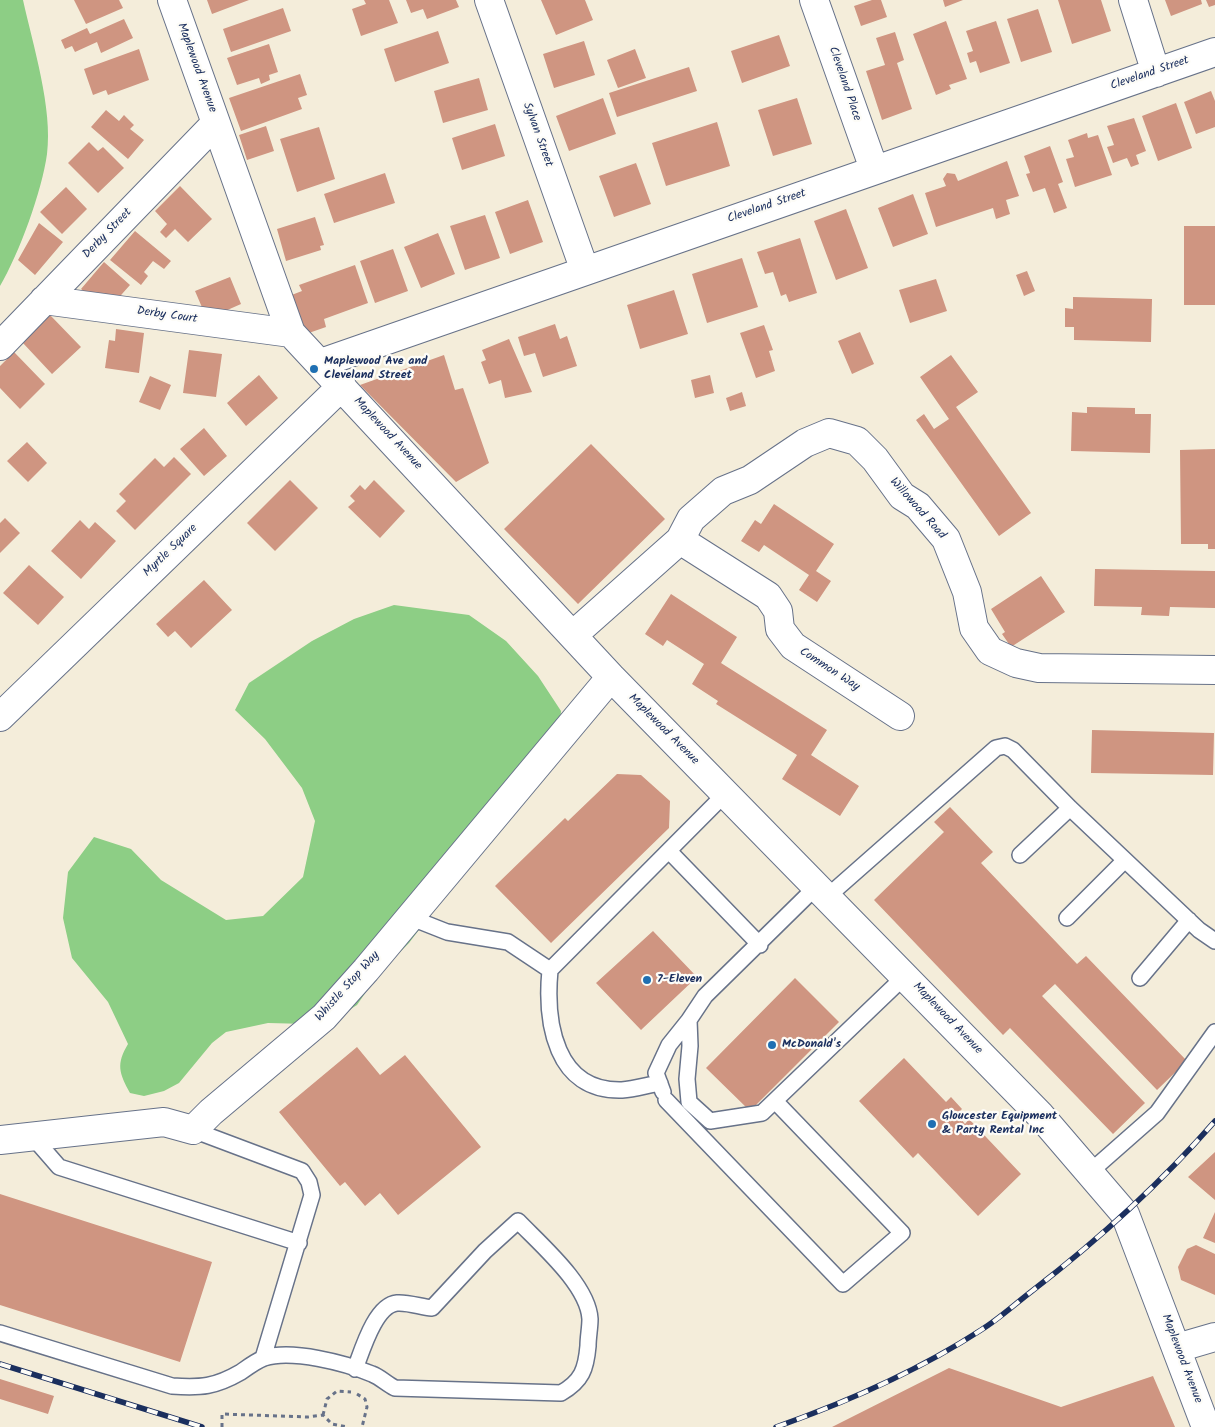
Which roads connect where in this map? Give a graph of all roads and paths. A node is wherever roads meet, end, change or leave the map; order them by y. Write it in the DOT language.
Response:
graph roads {
  1 [pos="172,0"];
  2 [pos="489,0"];
  3 [pos="814,0"];
  4 [pos="1133,0"];
  5 [pos="1215,52"];
  6 [pos="1156,72"];
  7 [pos="216,123"];
  8 [pos="874,169"];
  9 [pos="585,271"];
  10 [pos="44,300"];
  11 [pos="291,332"];
  12 [pos="0,346"];
  13 [pos="321,363"];
  14 [pos="342,386"];
  15 [pos="680,540"];
  16 [pos="573,635"];
  17 [pos="1215,670"];
  18 [pos="611,677"];
  19 [pos="900,716"];
  20 [pos="0,717"];
  21 [pos="726,794"];
  22 [pos="1070,808"];
  23 [pos="669,851"];
  24 [pos="1020,855"];
  25 [pos="1125,860"];
  26 [pos="822,891"];
  27 [pos="409,918"];
  28 [pos="1067,918"];
  29 [pos="1189,920"];
  30 [pos="1215,941"];
  31 [pos="760,945"];
  32 [pos="550,970"];
  33 [pos="905,976"];
  34 [pos="1140,978"];
  35 [pos="689,1020"];
  36 [pos="1215,1032"];
  37 [pos="660,1083"];
  38 [pos="666,1100"];
  39 [pos="775,1101"];
  40 [pos="689,1102"];
  41 [pos="193,1130"];
  42 [pos="32,1136"];
  43 [pos="0,1140"];
  44 [pos="1090,1172"];
  45 [pos="299,1243"];
  46 [pos="0,1333"];
  47 [pos="1215,1337"];
  48 [pos="1176,1348"];
  49 [pos="264,1358"];
  50 [pos="355,1369"];
  51 [pos="323,1415"];
  52 [pos="222,1427"];
  53 [pos="348,1427"];
  54 [pos="362,1427"];
  55 [pos="1206,1427"];
  1 -- 7 [label="street, Maplewood Avenue"];
  2 -- 9 [label="street, Sylvan Street"];
  3 -- 8 [label="street, Cleveland Place"];
  4 -- 6 [label="street"];
  5 -- 6 [label="street, Cleveland Street"];
  6 -- 8 [label="street, Cleveland Street"];
  7 -- 10 [label="street, Derby Street"];
  7 -- 11 [label="street, Maplewood Avenue"];
  8 -- 9 [label="street, Cleveland Street"];
  9 -- 13 [label="street, Cleveland Street"];
  10 -- 11 [label="street, Derby Court"];
  10 -- 12 [label="street, Derby Street"];
  11 -- 13 [label="street, Maplewood Avenue"];
  13 -- 14 [label="street, Maplewood Avenue"];
  14 -- 16 [label="street, Maplewood Avenue"];
  14 -- 20 [label="street, Myrtle Square"];
  15 -- 16 [label="street, Willowood Road"];
  15 -- 17 [label="street, Willowood Road"];
  15 -- 19 [label="street, Common Way"];
  16 -- 18 [label="street, Maplewood Avenue"];
  18 -- 21 [label="street, Maplewood Avenue"];
  18 -- 27 [label="street, Whistle Stop Way"];
  21 -- 23 [label="lane"];
  21 -- 26 [label="street, Maplewood Avenue"];
  22 -- 24 [label="lane"];
  22 -- 25 [label="lane"];
  22 -- 26 [label="lane"];
  23 -- 31 [label="lane"];
  23 -- 32 [label="lane"];
  25 -- 28 [label="lane"];
  25 -- 29 [label="lane"];
  26 -- 31 [label="lane"];
  26 -- 33 [label="street, Maplewood Avenue"];
  27 -- 32 [label="lane"];
  27 -- 41 [label="street, Whistle Stop Way"];
  29 -- 30 [label="lane"];
  29 -- 34 [label="lane"];
  31 -- 35 [label="lane"];
  32 -- 37 [label="lane"];
  33 -- 39 [label="lane"];
  33 -- 44 [label="street, Maplewood Avenue"];
  35 -- 37 [label="lane"];
  35 -- 40 [label="lane"];
  36 -- 44 [label="lane"];
  37 -- 38 [label="lane"];
  38 -- 39 [label="lane"];
  38 -- 40 [label="lane"];
  39 -- 40 [label="lane"];
  41 -- 42 [label="street"];
  41 -- 45 [label="lane"];
  42 -- 43 [label="street"];
  42 -- 45 [label="lane"];
  44 -- 48 [label="street, Maplewood Avenue"];
  45 -- 49 [label="lane"];
  46 -- 49 [label="lane"];
  47 -- 48 [label="street"];
  48 -- 55 [label="street, Maplewood Avenue"];
  49 -- 50 [label="lane"];
  50 -- 50 [label="lane"];
  51 -- 52 [label="path"];
  51 -- 53 [label="path"];
  51 -- 54 [label="path"];
}
